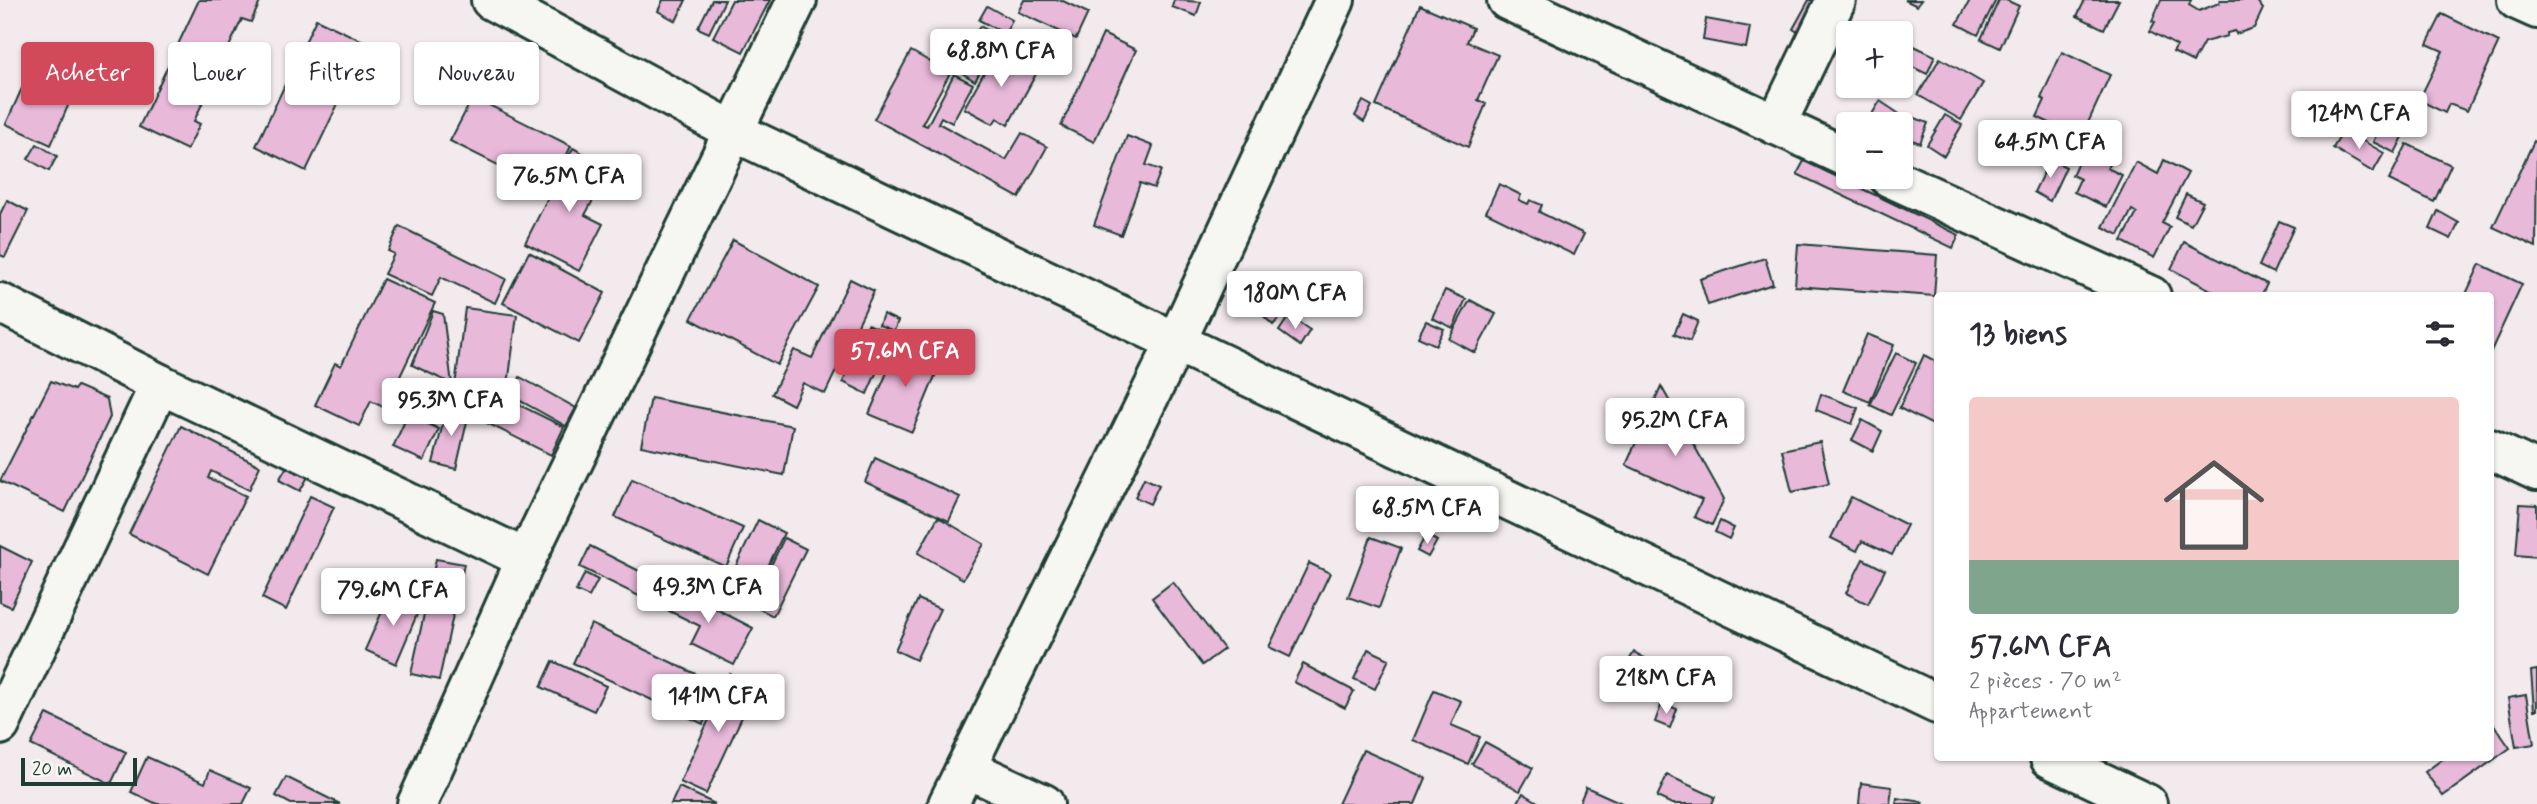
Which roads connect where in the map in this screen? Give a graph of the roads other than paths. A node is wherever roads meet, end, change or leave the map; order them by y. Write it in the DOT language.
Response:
graph roads {
  1 [pos="491,0"];
  2 [pos="797,0"];
  3 [pos="1335,0"];
  4 [pos="1507,0"];
  5 [pos="1836,0"];
  6 [pos="2517,0"];
  7 [pos="2537,9"];
  8 [pos="1776,125"];
  9 [pos="735,132"];
  10 [pos="1836,152"];
  11 [pos="1913,188"];
  12 [pos="2142,292"];
  13 [pos="0,303"];
  14 [pos="1176,342"];
  15 [pos="160,384"];
  16 [pos="2494,451"];
  17 [pos="2537,471"];
  18 [pos="526,559"];
  19 [pos="1934,703"];
  20 [pos="0,725"];
  21 [pos="2056,761"];
  22 [pos="966,768"];
  23 [pos="416,804"];
  24 [pos="948,804"];
  25 [pos="1044,804"];
  26 [pos="2147,804"];
  1 -- 9 [label="street"];
  2 -- 9 [label="street"];
  3 -- 14 [label="street"];
  4 -- 8 [label="street"];
  5 -- 8 [label="street"];
  6 -- 7 [label="street"];
  8 -- 10 [label="street"];
  9 -- 14 [label="street"];
  9 -- 18 [label="street"];
  11 -- 12 [label="street"];
  13 -- 15 [label="street"];
  14 -- 19 [label="street"];
  14 -- 22 [label="street"];
  15 -- 18 [label="street"];
  15 -- 20 [label="street"];
  16 -- 17 [label="street"];
  18 -- 23 [label="street"];
  21 -- 26 [label="street"];
  22 -- 24 [label="street"];
  22 -- 25 [label="street"];
}
